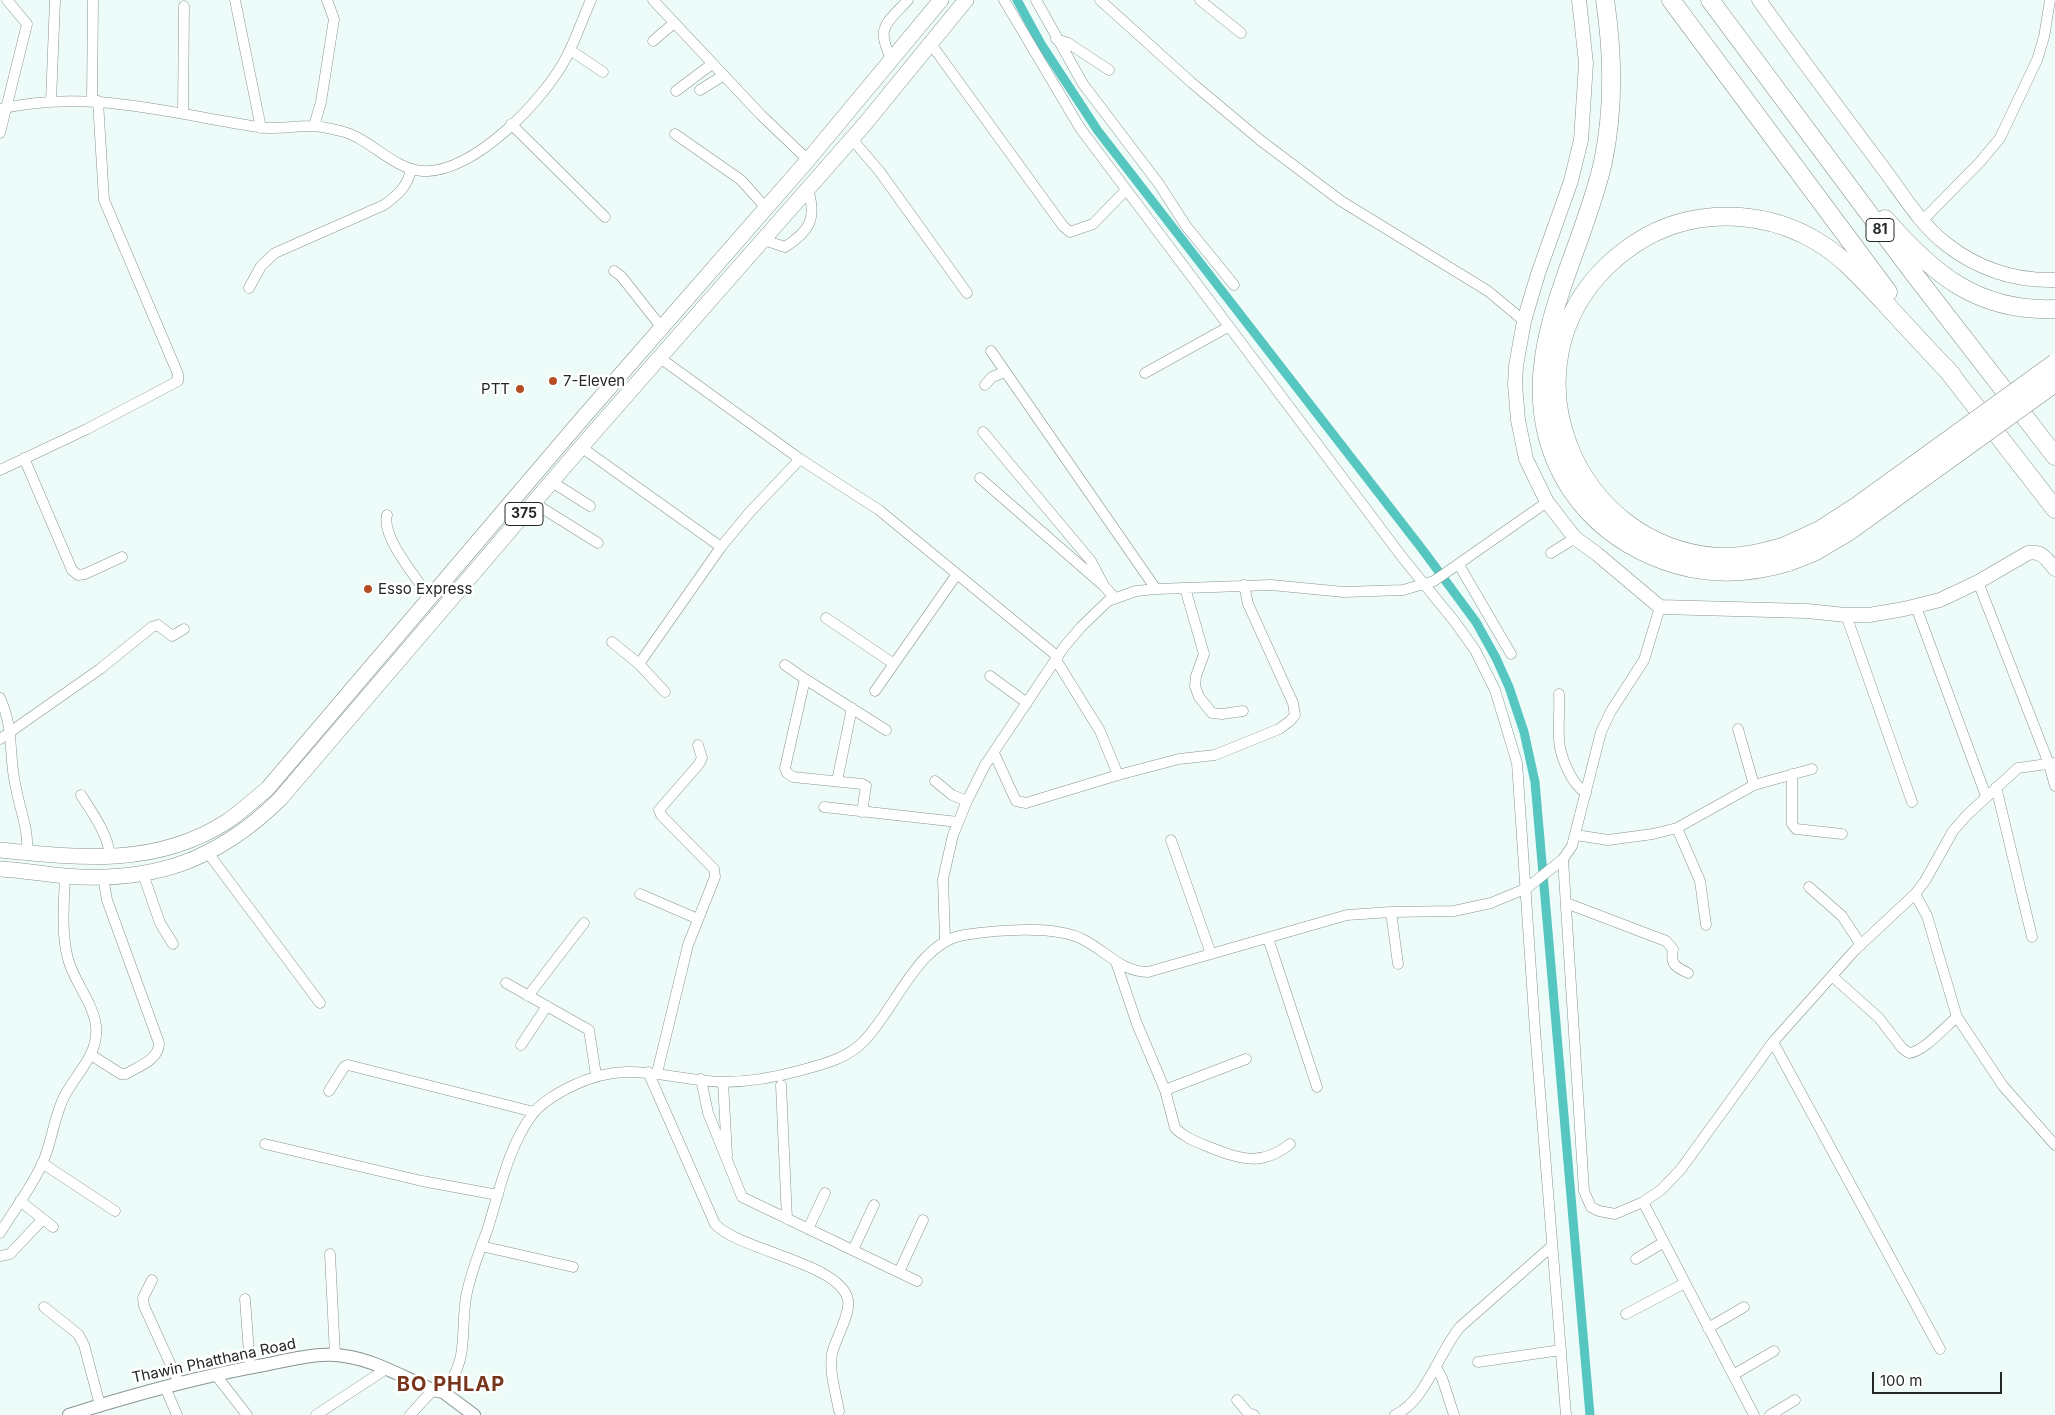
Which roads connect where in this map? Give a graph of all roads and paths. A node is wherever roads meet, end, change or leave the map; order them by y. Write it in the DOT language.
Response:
graph roads {
  1 [pos="7,0"];
  2 [pos="55,0"];
  3 [pos="93,0"];
  4 [pos="235,0"];
  5 [pos="327,0"];
  6 [pos="591,0"];
  7 [pos="653,0"];
  8 [pos="908,0"];
  9 [pos="941,0"];
  10 [pos="966,0"];
  11 [pos="1004,0"];
  12 [pos="1036,0"];
  13 [pos="1100,0"];
  14 [pos="1579,0"];
  15 [pos="1605,0"];
  16 [pos="1671,0"];
  17 [pos="1710,0"];
  18 [pos="1759,0"];
  19 [pos="2050,0"];
  20 [pos="1202,1"];
  21 [pos="184,6"];
  22 [pos="674,23"];
  23 [pos="1241,33"];
  24 [pos="1056,40"];
  25 [pos="654,41"];
  26 [pos="931,44"];
  27 [pos="570,50"];
  28 [pos="891,58"];
  29 [pos="712,64"];
  30 [pos="1109,70"];
  31 [pos="603,72"];
  32 [pos="724,75"];
  33 [pos="700,90"];
  34 [pos="676,91"];
  35 [pos="1781,97"];
  36 [pos="95,101"];
  37 [pos="51,102"];
  38 [pos="4,108"];
  39 [pos="184,112"];
  40 [pos="512,124"];
  41 [pos="314,126"];
  42 [pos="261,128"];
  43 [pos="0,133"];
  44 [pos="675,134"];
  45 [pos="852,139"];
  46 [pos="822,143"];
  47 [pos="808,160"];
  48 [pos="410,168"];
  49 [pos="808,190"];
  50 [pos="1126,190"];
  51 [pos="766,208"];
  52 [pos="605,217"];
  53 [pos="1923,220"];
  54 [pos="764,240"];
  55 [pos="614,271"];
  56 [pos="2055,280"];
  57 [pos="1234,285"];
  58 [pos="249,288"];
  59 [pos="967,293"];
  60 [pos="2055,309"];
  61 [pos="1524,321"];
  62 [pos="1228,327"];
  63 [pos="662,328"];
  64 [pos="991,351"];
  65 [pos="660,358"];
  66 [pos="2055,363"];
  67 [pos="1005,372"];
  68 [pos="1145,373"];
  69 [pos="1952,375"];
  70 [pos="2055,384"];
  71 [pos="985,386"];
  72 [pos="983,432"];
  73 [pos="581,447"];
  74 [pos="2055,456"];
  75 [pos="24,458"];
  76 [pos="800,459"];
  77 [pos="0,470"];
  78 [pos="980,478"];
  79 [pos="552,482"];
  80 [pos="1547,502"];
  81 [pos="534,503"];
  82 [pos="590,506"];
  83 [pos="2055,508"];
  84 [pos="387,515"];
  85 [pos="1575,538"];
  86 [pos="598,544"];
  87 [pos="721,547"];
  88 [pos="1551,553"];
  89 [pos="1786,555"];
  90 [pos="122,557"];
  91 [pos="1456,568"];
  92 [pos="2055,569"];
  93 [pos="957,574"];
  94 [pos="1978,582"];
  95 [pos="1429,583"];
  96 [pos="1244,585"];
  97 [pos="1104,586"];
  98 [pos="1185,588"];
  99 [pos="1156,589"];
  100 [pos="430,598"];
  101 [pos="1115,598"];
  102 [pos="1660,607"];
  103 [pos="1916,607"];
  104 [pos="1846,615"];
  105 [pos="826,618"];
  106 [pos="184,628"];
  107 [pos="612,642"];
  108 [pos="1511,654"];
  109 [pos="1057,659"];
  110 [pos="639,664"];
  111 [pos="894,664"];
  112 [pos="785,665"];
  113 [pos="990,676"];
  114 [pos="805,679"];
  115 [pos="875,691"];
  116 [pos="665,692"];
  117 [pos="1559,694"];
  118 [pos="0,698"];
  119 [pos="1027,703"];
  120 [pos="852,708"];
  121 [pos="1243,711"];
  122 [pos="1738,729"];
  123 [pos="886,730"];
  124 [pos="11,731"];
  125 [pos="0,739"];
  126 [pos="698,745"];
  127 [pos="994,753"];
  128 [pos="2052,763"];
  129 [pos="1812,770"];
  130 [pos="1118,774"];
  131 [pos="1792,774"];
  132 [pos="836,781"];
  133 [pos="935,781"];
  134 [pos="1754,785"];
  135 [pos="2055,786"];
  136 [pos="1996,787"];
  137 [pos="1586,793"];
  138 [pos="81,795"];
  139 [pos="1986,796"];
  140 [pos="967,801"];
  141 [pos="1912,802"];
  142 [pos="824,807"];
  143 [pos="862,812"];
  144 [pos="958,822"];
  145 [pos="1677,828"];
  146 [pos="1842,834"];
  147 [pos="1576,836"];
  148 [pos="1171,840"];
  149 [pos="0,850"];
  150 [pos="27,853"];
  151 [pos="208,853"];
  152 [pos="110,856"];
  153 [pos="1559,862"];
  154 [pos="0,868"];
  155 [pos="143,874"];
  156 [pos="65,876"];
  157 [pos="103,876"];
  158 [pos="1530,885"];
  159 [pos="1809,887"];
  160 [pos="640,894"];
  161 [pos="1915,894"];
  162 [pos="1566,903"];
  163 [pos="1391,912"];
  164 [pos="698,919"];
  165 [pos="584,923"];
  166 [pos="1706,925"];
  167 [pos="2032,937"];
  168 [pos="1268,938"];
  169 [pos="945,940"];
  170 [pos="173,944"];
  171 [pos="1861,945"];
  172 [pos="1211,954"];
  173 [pos="1116,962"];
  174 [pos="1398,964"];
  175 [pos="1688,973"];
  176 [pos="1832,976"];
  177 [pos="506,983"];
  178 [pos="528,996"];
  179 [pos="320,1004"];
  180 [pos="547,1006"];
  181 [pos="1957,1017"];
  182 [pos="1773,1042"];
  183 [pos="521,1044"];
  184 [pos="91,1056"];
  185 [pos="1246,1059"];
  186 [pos="653,1073"];
  187 [pos="596,1075"];
  188 [pos="700,1079"];
  189 [pos="723,1082"];
  190 [pos="781,1085"];
  191 [pos="1316,1087"];
  192 [pos="329,1090"];
  193 [pos="1165,1090"];
  194 [pos="534,1112"];
  195 [pos="264,1144"];
  196 [pos="1290,1144"];
  197 [pos="2055,1145"];
  198 [pos="727,1157"];
  199 [pos="42,1163"];
  200 [pos="825,1193"];
  201 [pos="498,1195"];
  202 [pos="20,1201"];
  203 [pos="1643,1202"];
  204 [pos="874,1205"];
  205 [pos="115,1210"];
  206 [pos="43,1219"];
  207 [pos="787,1219"];
  208 [pos="923,1220"];
  209 [pos="53,1227"];
  210 [pos="808,1229"];
  211 [pos="0,1234"];
  212 [pos="1664,1242"];
  213 [pos="481,1246"];
  214 [pos="1552,1246"];
  215 [pos="853,1250"];
  216 [pos="330,1254"];
  217 [pos="0,1256"];
  218 [pos="1636,1259"];
  219 [pos="573,1267"];
  220 [pos="899,1272"];
  221 [pos="152,1280"];
  222 [pos="917,1281"];
  223 [pos="1685,1283"];
  224 [pos="245,1299"];
  225 [pos="44,1307"];
  226 [pos="1744,1307"];
  227 [pos="1626,1314"];
  228 [pos="1708,1328"];
  229 [pos="1940,1349"];
  230 [pos="1561,1350"];
  231 [pos="1774,1351"];
  232 [pos="334,1355"];
  233 [pos="1478,1362"];
  234 [pos="250,1367"];
  235 [pos="1436,1367"];
  236 [pos="386,1370"];
  237 [pos="215,1374"];
  238 [pos="1733,1375"];
  239 [pos="179,1383"];
  240 [pos="165,1387"];
  241 [pos="438,1391"];
  242 [pos="1237,1400"];
  243 [pos="1795,1400"];
  244 [pos="100,1405"];
  245 [pos="840,1411"];
  246 [pos="69,1415"];
  247 [pos="177,1415"];
  248 [pos="247,1415"];
  249 [pos="316,1415"];
  250 [pos="410,1415"];
  251 [pos="474,1415"];
  252 [pos="1254,1415"];
  253 [pos="1395,1415"];
  254 [pos="1454,1415"];
  255 [pos="1566,1415"];
  256 [pos="1754,1415"];
  257 [pos="1770,1415"];
  1 -- 38 [label="street"];
  2 -- 37 [label="street"];
  3 -- 36 [label="street"];
  4 -- 42 [label="street"];
  5 -- 41 [label="street"];
  6 -- 27 [label="street"];
  7 -- 22 [label="street"];
  8 -- 28 [label="street"];
  9 -- 28 [label="main road, 375"];
  10 -- 26 [label="main road, 375"];
  11 -- 50 [label="street"];
  12 -- 24 [label="street"];
  13 -- 61 [label="street"];
  14 -- 61 [label="main road"];
  15 -- 89 [label="highway"];
  16 -- 69 [label="highway, 81"];
  17 -- 35 [label="highway, 81"];
  18 -- 53 [label="main road"];
  19 -- 53 [label="street"];
  20 -- 23 [label="street"];
  21 -- 39 [label="street"];
  22 -- 25 [label="street"];
  22 -- 29 [label="street"];
  24 -- 30 [label="street"];
  24 -- 57 [label="street"];
  26 -- 45 [label="main road, 375"];
  26 -- 50 [label="street"];
  27 -- 31 [label="street"];
  27 -- 40 [label="street"];
  28 -- 46 [label="main road, 375"];
  29 -- 32 [label="street"];
  29 -- 34 [label="street"];
  32 -- 33 [label="street"];
  32 -- 47 [label="street"];
  35 -- 60 [label="highway"];
  35 -- 74 [label="highway, 81"];
  36 -- 37 [label="street"];
  36 -- 39 [label="street"];
  36 -- 75 [label="street"];
  37 -- 38 [label="street"];
  38 -- 43 [label="street"];
  39 -- 42 [label="street"];
  40 -- 48 [label="street"];
  40 -- 52 [label="street"];
  41 -- 42 [label="street"];
  41 -- 48 [label="street"];
  44 -- 51 [label="street"];
  45 -- 46 [label="main road"];
  45 -- 49 [label="main road, 375"];
  45 -- 59 [label="street"];
  46 -- 47 [label="main road, 375"];
  47 -- 51 [label="main road, 375"];
  48 -- 58 [label="street"];
  49 -- 54 [label="main road, 375"];
  49 -- 54 [label="street"];
  50 -- 62 [label="street"];
  51 -- 63 [label="main road, 375"];
  53 -- 56 [label="main road"];
  54 -- 65 [label="main road, 375"];
  55 -- 63 [label="street"];
  61 -- 80 [label="main road"];
  62 -- 68 [label="street"];
  62 -- 95 [label="street"];
  63 -- 100 [label="main road, 375"];
  64 -- 67 [label="street"];
  65 -- 73 [label="main road, 375"];
  65 -- 76 [label="street"];
  66 -- 89 [label="highway, bridge"];
  67 -- 71 [label="street"];
  67 -- 99 [label="street"];
  69 -- 83 [label="highway, 81"];
  69 -- 89 [label="highway"];
  70 -- 89 [label="highway, bridge"];
  72 -- 97 [label="street"];
  73 -- 79 [label="main road, 375"];
  73 -- 87 [label="street"];
  75 -- 77 [label="street"];
  75 -- 90 [label="street"];
  76 -- 87 [label="street"];
  76 -- 93 [label="street"];
  78 -- 97 [label="street"];
  79 -- 81 [label="main road, 375"];
  79 -- 82 [label="street"];
  80 -- 85 [label="main road"];
  80 -- 91 [label="street"];
  81 -- 86 [label="street"];
  81 -- 151 [label="main road, 375"];
  84 -- 100 [label="street"];
  85 -- 88 [label="street"];
  85 -- 102 [label="main road"];
  87 -- 110 [label="street"];
  91 -- 95 [label="street"];
  91 -- 108 [label="street"];
  92 -- 94 [label="main road"];
  93 -- 109 [label="street"];
  93 -- 111 [label="street"];
  94 -- 103 [label="main road"];
  94 -- 128 [label="street"];
  95 -- 96 [label="street"];
  95 -- 158 [label="street"];
  96 -- 98 [label="street"];
  96 -- 130 [label="street"];
  97 -- 101 [label="street"];
  98 -- 99 [label="street"];
  98 -- 121 [label="street"];
  99 -- 101 [label="street"];
  100 -- 152 [label="main road, 375"];
  101 -- 109 [label="street"];
  102 -- 104 [label="main road"];
  102 -- 137 [label="street"];
  103 -- 104 [label="main road"];
  103 -- 139 [label="street"];
  104 -- 141 [label="street"];
  105 -- 111 [label="street"];
  106 -- 124 [label="street"];
  107 -- 110 [label="street"];
  109 -- 119 [label="street"];
  109 -- 130 [label="street"];
  110 -- 116 [label="street"];
  111 -- 115 [label="street"];
  112 -- 114 [label="street"];
  113 -- 119 [label="street"];
  114 -- 120 [label="street"];
  114 -- 132 [label="street"];
  117 -- 137 [label="street"];
  118 -- 124 [label="street"];
  119 -- 127 [label="street"];
  120 -- 123 [label="street"];
  120 -- 132 [label="street"];
  122 -- 134 [label="street"];
  124 -- 125 [label="street"];
  124 -- 150 [label="street"];
  126 -- 164 [label="street"];
  127 -- 130 [label="street"];
  127 -- 140 [label="street"];
  128 -- 135 [label="street"];
  128 -- 136 [label="street"];
  129 -- 131 [label="street"];
  131 -- 134 [label="street"];
  131 -- 146 [label="street"];
  132 -- 143 [label="street"];
  133 -- 140 [label="street"];
  134 -- 145 [label="street"];
  136 -- 139 [label="street"];
  136 -- 167 [label="street"];
  137 -- 147 [label="street"];
  138 -- 152 [label="street"];
  139 -- 161 [label="street"];
  140 -- 144 [label="street"];
  142 -- 143 [label="street"];
  143 -- 144 [label="street"];
  144 -- 169 [label="street"];
  145 -- 147 [label="street"];
  145 -- 166 [label="street"];
  147 -- 153 [label="street"];
  148 -- 172 [label="street"];
  149 -- 150 [label="main road, 375"];
  150 -- 152 [label="main road, 375"];
  151 -- 155 [label="main road, 375"];
  151 -- 179 [label="street"];
  153 -- 158 [label="street"];
  153 -- 162 [label="street"];
  154 -- 156 [label="main road, 375"];
  155 -- 157 [label="main road, 375"];
  155 -- 170 [label="street"];
  156 -- 157 [label="main road, 375"];
  156 -- 184 [label="street"];
  157 -- 184 [label="street"];
  158 -- 163 [label="street"];
  158 -- 214 [label="street"];
  159 -- 171 [label="street"];
  160 -- 164 [label="street"];
  161 -- 171 [label="street"];
  161 -- 181 [label="street"];
  162 -- 175 [label="street"];
  162 -- 203 [label="street"];
  163 -- 168 [label="street"];
  163 -- 174 [label="street"];
  164 -- 186 [label="street"];
  165 -- 178 [label="street"];
  168 -- 172 [label="street"];
  168 -- 191 [label="street"];
  169 -- 173 [label="street"];
  169 -- 189 [label="street"];
  171 -- 176 [label="street"];
  172 -- 173 [label="street"];
  173 -- 193 [label="street"];
  176 -- 181 [label="street"];
  176 -- 182 [label="street"];
  177 -- 178 [label="street"];
  178 -- 180 [label="street"];
  180 -- 183 [label="street"];
  180 -- 187 [label="street"];
  181 -- 197 [label="street"];
  182 -- 203 [label="street"];
  182 -- 229 [label="street"];
  184 -- 199 [label="street"];
  185 -- 193 [label="street"];
  186 -- 187 [label="street"];
  186 -- 188 [label="street"];
  186 -- 245 [label="street"];
  187 -- 194 [label="street"];
  188 -- 189 [label="street"];
  188 -- 198 [label="street"];
  189 -- 198 [label="street"];
  190 -- 207 [label="street"];
  192 -- 194 [label="street"];
  193 -- 196 [label="street"];
  194 -- 201 [label="street"];
  195 -- 201 [label="street"];
  198 -- 207 [label="street"];
  199 -- 202 [label="street"];
  199 -- 205 [label="street"];
  200 -- 210 [label="street"];
  201 -- 213 [label="street"];
  202 -- 206 [label="street"];
  202 -- 211 [label="street"];
  203 -- 212 [label="street"];
  204 -- 215 [label="street"];
  206 -- 209 [label="street"];
  206 -- 217 [label="street"];
  207 -- 210 [label="street"];
  208 -- 220 [label="street"];
  210 -- 215 [label="street"];
  212 -- 218 [label="street"];
  212 -- 223 [label="street"];
  213 -- 219 [label="street"];
  213 -- 241 [label="street"];
  214 -- 230 [label="street"];
  214 -- 235 [label="street"];
  215 -- 220 [label="street"];
  216 -- 232 [label="street"];
  220 -- 222 [label="street"];
  221 -- 239 [label="street"];
  223 -- 227 [label="street"];
  223 -- 228 [label="street"];
  224 -- 234 [label="street"];
  225 -- 244 [label="street"];
  226 -- 228 [label="street"];
  228 -- 238 [label="street"];
  230 -- 233 [label="street"];
  230 -- 255 [label="street"];
  231 -- 238 [label="street"];
  232 -- 234 [label="street, Thawin Phatthana Road"];
  232 -- 236 [label="street, Thawin Phatthana Road"];
  234 -- 237 [label="street, Thawin Phatthana Road"];
  235 -- 253 [label="street"];
  235 -- 254 [label="street"];
  236 -- 241 [label="street, Thawin Phatthana Road"];
  236 -- 249 [label="street"];
  237 -- 239 [label="street, Thawin Phatthana Road"];
  237 -- 248 [label="street"];
  238 -- 256 [label="street"];
  239 -- 240 [label="street, Thawin Phatthana Road"];
  240 -- 244 [label="street, Thawin Phatthana Road"];
  240 -- 247 [label="street"];
  241 -- 250 [label="street"];
  241 -- 251 [label="street, Thawin Phatthana Road"];
  242 -- 252 [label="street"];
  243 -- 257 [label="street"];
  244 -- 246 [label="street, Thawin Phatthana Road"];
}
